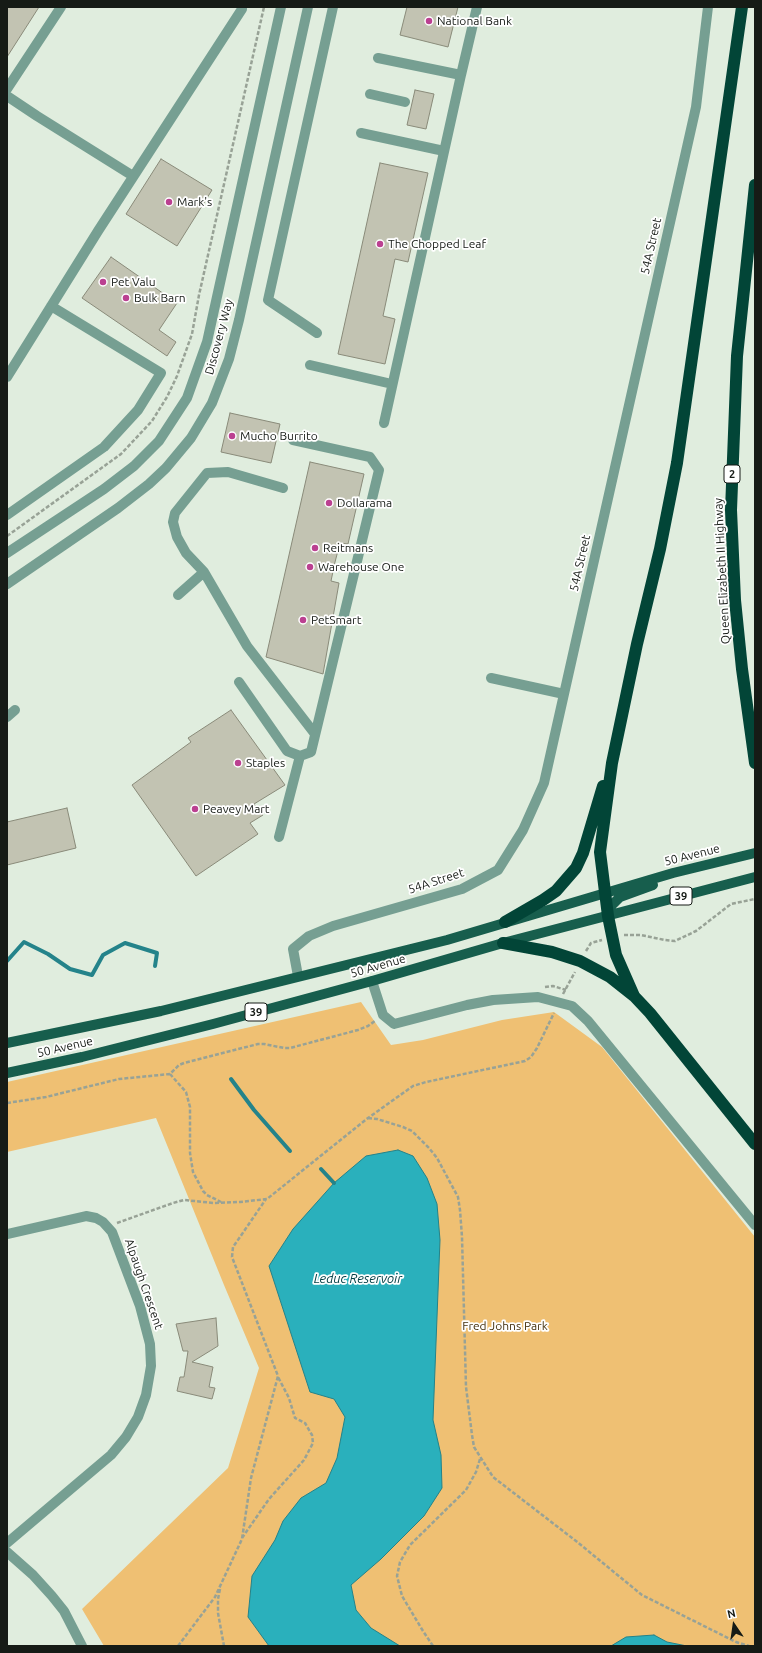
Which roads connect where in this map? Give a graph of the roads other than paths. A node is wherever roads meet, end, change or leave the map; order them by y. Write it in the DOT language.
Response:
graph roads {
  1 [pos="61,7"];
  2 [pos="242,7"];
  3 [pos="281,7"];
  4 [pos="308,7"];
  5 [pos="333,7"];
  6 [pos="477,7"];
  7 [pos="708,7"];
  8 [pos="742,7"];
  9 [pos="378,58"];
  10 [pos="461,75"];
  11 [pos="7,89"];
  12 [pos="370,94"];
  13 [pos="7,96"];
  14 [pos="404,102"];
  15 [pos="361,133"];
  16 [pos="444,151"];
  17 [pos="133,176"];
  18 [pos="755,185"];
  19 [pos="51,306"];
  20 [pos="318,332"];
  21 [pos="310,365"];
  22 [pos="7,377"];
  23 [pos="392,384"];
  24 [pos="384,423"];
  25 [pos="294,440"];
  26 [pos="283,488"];
  27 [pos="7,515"];
  28 [pos="7,553"];
  29 [pos="204,572"];
  30 [pos="7,584"];
  31 [pos="178,595"];
  32 [pos="491,678"];
  33 [pos="239,682"];
  34 [pos="564,694"];
  35 [pos="15,710"];
  36 [pos="7,717"];
  37 [pos="315,734"];
  38 [pos="300,756"];
  39 [pos="612,763"];
  40 [pos="755,763"];
  41 [pos="279,837"];
  42 [pos="755,853"];
  43 [pos="717,862"];
  44 [pos="755,877"];
  45 [pos="604,892"];
  46 [pos="608,916"];
  47 [pos="506,922"];
  48 [pos="502,943"];
  49 [pos="298,976"];
  50 [pos="372,981"];
  51 [pos="634,996"];
  52 [pos="7,1043"];
  53 [pos="7,1073"];
  54 [pos="755,1144"];
  55 [pos="755,1225"];
  56 [pos="7,1234"];
  57 [pos="7,1542"];
  58 [pos="7,1552"];
  59 [pos="82,1646"];
  1 -- 11 [label="street"];
  2 -- 17 [label="street"];
  3 -- 28 [label="street, Discovery Way"];
  4 -- 30 [label="street, Discovery Way"];
  5 -- 20 [label="street"];
  6 -- 10 [label="street"];
  7 -- 34 [label="street, 54A Street"];
  8 -- 39 [label="highway"];
  9 -- 10 [label="street"];
  10 -- 16 [label="street"];
  12 -- 14 [label="street"];
  13 -- 17 [label="street"];
  15 -- 16 [label="street"];
  16 -- 23 [label="street"];
  17 -- 19 [label="street"];
  18 -- 40 [label="highway, Queen Elizabeth II Highway / 2"];
  19 -- 22 [label="street"];
  19 -- 27 [label="street"];
  21 -- 23 [label="street"];
  23 -- 24 [label="street"];
  25 -- 37 [label="street"];
  26 -- 29 [label="street"];
  29 -- 31 [label="street"];
  29 -- 37 [label="street"];
  32 -- 34 [label="street"];
  33 -- 38 [label="street"];
  34 -- 49 [label="street, 54A Street"];
  35 -- 36 [label="street"];
  37 -- 38 [label="street"];
  38 -- 41 [label="street"];
  39 -- 45 [label="highway"];
  39 -- 47 [label="highway"];
  42 -- 43 [label="main road, 50 Avenue / 39"];
  43 -- 45 [label="main road, 50 Avenue / 39"];
  43 -- 46 [label="main road"];
  44 -- 46 [label="main road, 50 Avenue / 39"];
  45 -- 46 [label="highway"];
  45 -- 47 [label="main road, 50 Avenue / 39"];
  46 -- 48 [label="main road, 50 Avenue / 39"];
  46 -- 51 [label="highway"];
  47 -- 49 [label="main road, 50 Avenue / 39"];
  48 -- 50 [label="main road, 50 Avenue / 39"];
  48 -- 51 [label="highway"];
  49 -- 52 [label="main road, 50 Avenue / 39"];
  50 -- 53 [label="main road, 50 Avenue / 39"];
  50 -- 55 [label="street"];
  51 -- 54 [label="highway"];
  56 -- 57 [label="street, Alpaugh Crescent"];
  58 -- 59 [label="street"];
}
